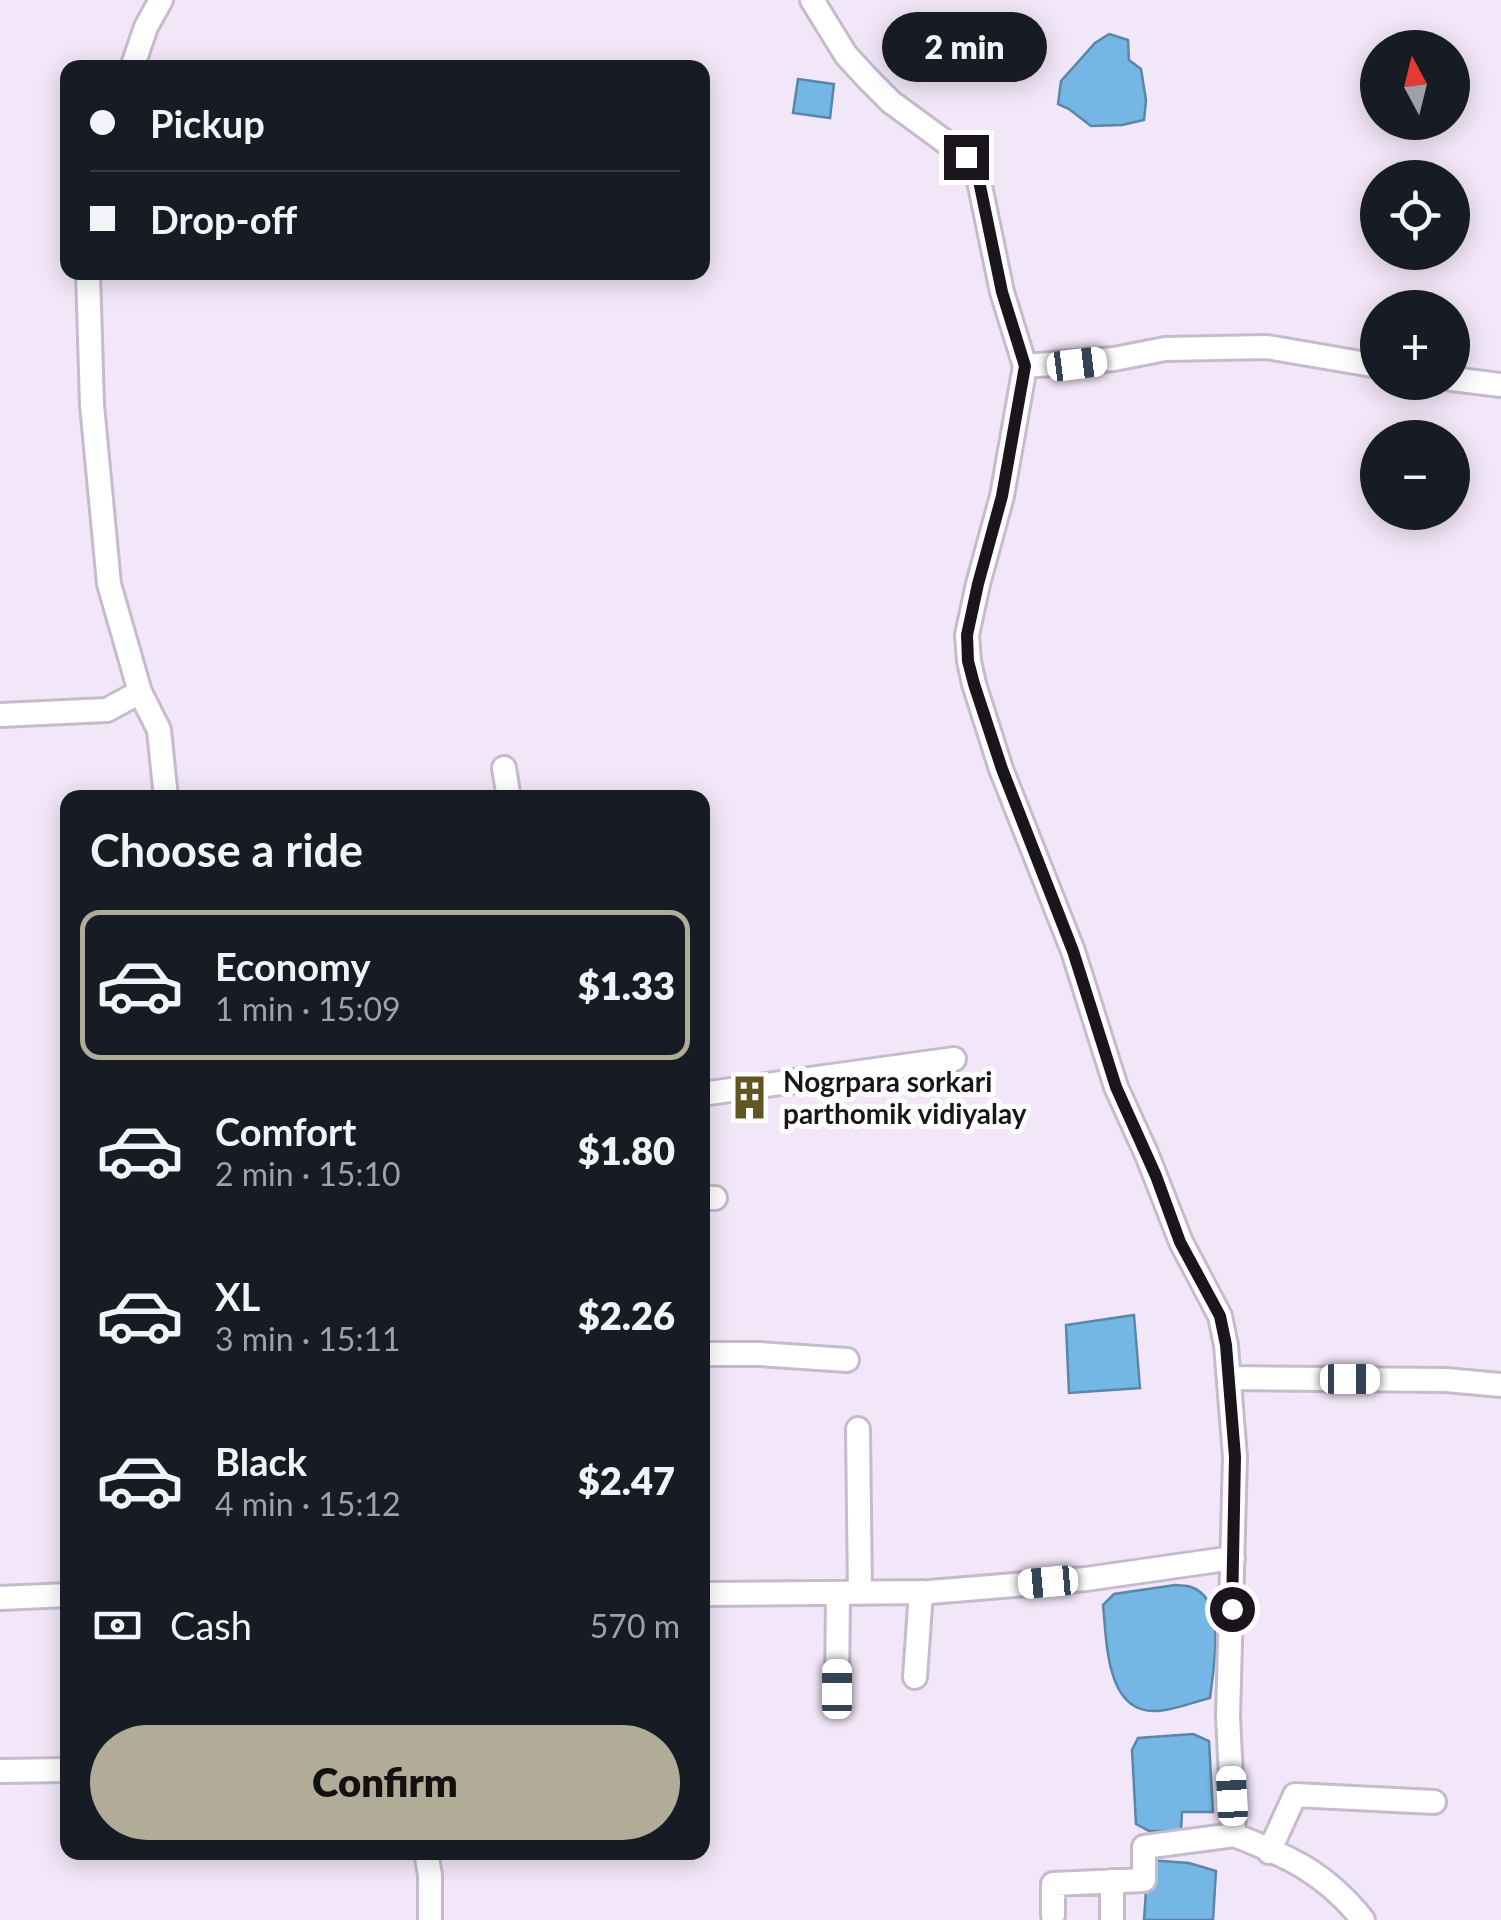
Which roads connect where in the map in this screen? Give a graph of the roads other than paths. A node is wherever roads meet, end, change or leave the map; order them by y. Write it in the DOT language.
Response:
graph roads {
  1 [pos="161,0"];
  2 [pos="812,0"];
  3 [pos="135,60"];
  4 [pos="88,280"];
  5 [pos="1360,363"];
  6 [pos="1025,366"];
  7 [pos="1470,381"];
  8 [pos="1501,385"];
  9 [pos="140,692"];
  10 [pos="0,715"];
  11 [pos="504,768"];
  12 [pos="165,790"];
  13 [pos="507,790"];
  14 [pos="954,1060"];
  15 [pos="710,1093"];
  16 [pos="710,1354"];
  17 [pos="846,1360"];
  18 [pos="1229,1378"];
  19 [pos="1501,1386"];
  20 [pos="858,1428"];
  21 [pos="1233,1558"];
  22 [pos="921,1592"];
  23 [pos="849,1593"];
  24 [pos="710,1594"];
  25 [pos="60,1595"];
  26 [pos="0,1598"];
  27 [pos="914,1677"];
  28 [pos="837,1689"];
  29 [pos="60,1770"];
  30 [pos="0,1771"];
  31 [pos="1434,1802"];
  32 [pos="1234,1835"];
  33 [pos="1270,1850"];
  34 [pos="427,1860"];
  35 [pos="1112,1880"];
  36 [pos="1053,1915"];
  37 [pos="430,1920"];
  38 [pos="1112,1920"];
  39 [pos="1364,1920"];
  1 -- 3 [label="street"];
  2 -- 6 [label="street"];
  4 -- 9 [label="street"];
  5 -- 6 [label="street"];
  6 -- 18 [label="street"];
  7 -- 8 [label="street"];
  9 -- 10 [label="street"];
  9 -- 12 [label="street"];
  11 -- 13 [label="street"];
  14 -- 15 [label="street"];
  16 -- 17 [label="street"];
  18 -- 19 [label="street"];
  18 -- 21 [label="street"];
  20 -- 23 [label="street"];
  21 -- 22 [label="street"];
  21 -- 32 [label="street"];
  22 -- 23 [label="street"];
  22 -- 27 [label="street"];
  23 -- 24 [label="street"];
  23 -- 28 [label="street"];
  25 -- 26 [label="street"];
  29 -- 30 [label="street"];
  31 -- 33 [label="street"];
  32 -- 33 [label="street"];
  32 -- 35 [label="street"];
  33 -- 39 [label="street"];
  34 -- 37 [label="street"];
  35 -- 36 [label="street"];
  35 -- 38 [label="street"];
}
